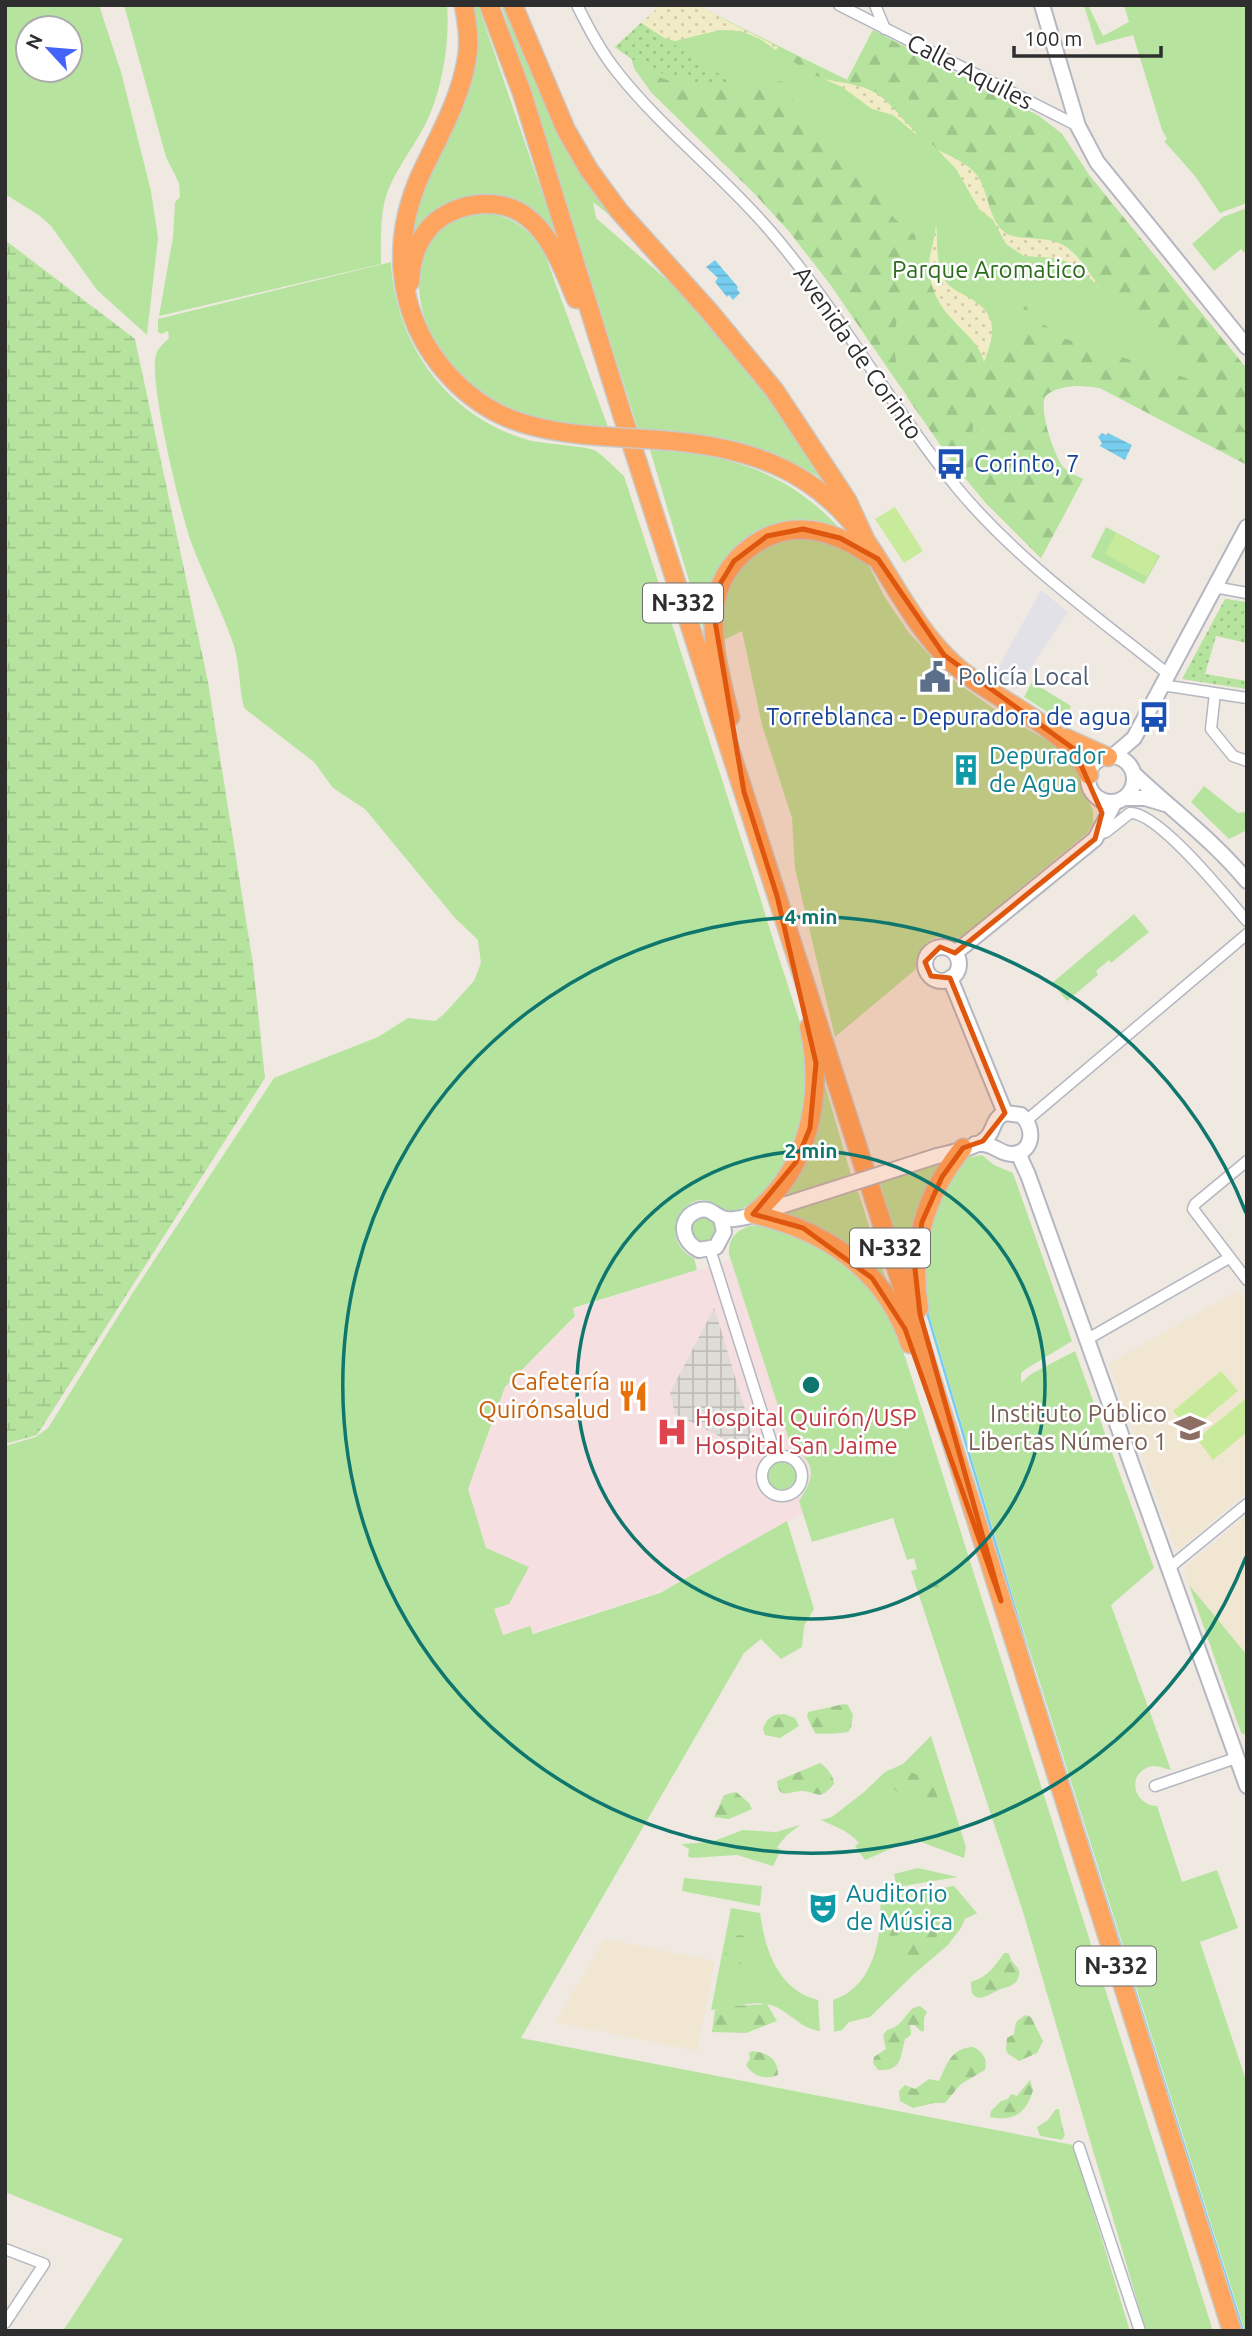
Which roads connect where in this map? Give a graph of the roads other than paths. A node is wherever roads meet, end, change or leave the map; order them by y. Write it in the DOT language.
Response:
graph roads {
  1 [pos="464,5"];
  2 [pos="489,5"];
  3 [pos="513,5"];
  4 [pos="577,5"];
  5 [pos="839,5"];
  6 [pos="875,5"];
  7 [pos="1042,5"];
  8 [pos="886,29"];
  9 [pos="1078,126"];
  10 [pos="413,321"];
  11 [pos="1247,347"];
  12 [pos="622,414"];
  13 [pos="1247,527"];
  14 [pos="865,539"];
  15 [pos="878,559"];
  16 [pos="1214,587"];
  17 [pos="1247,593"];
  18 [pos="1165,680"];
  19 [pos="1215,693"];
  20 [pos="1247,698"];
  21 [pos="1058,735"];
  22 [pos="1133,739"];
  23 [pos="1110,756"];
  24 [pos="1247,761"];
  25 [pos="1132,771"];
  26 [pos="1088,775"];
  27 [pos="744,792"];
  28 [pos="1099,799"];
  29 [pos="1120,800"];
  30 [pos="1168,805"];
  31 [pos="1101,828"];
  32 [pos="1247,881"];
  33 [pos="777,896"];
  34 [pos="1247,921"];
  35 [pos="1247,934"];
  36 [pos="955,953"];
  37 [pos="950,978"];
  38 [pos="1004,1114"];
  39 [pos="1027,1120"];
  40 [pos="992,1140"];
  41 [pos="969,1146"];
  42 [pos="1017,1153"];
  43 [pos="1247,1161"];
  44 [pos="745,1216"];
  45 [pos="722,1225"];
  46 [pos="710,1249"];
  47 [pos="1230,1258"];
  48 [pos="1247,1280"];
  49 [pos="1086,1340"];
  50 [pos="776,1458"];
  51 [pos="1247,1504"];
  52 [pos="1169,1568"];
  53 [pos="1001,1601"];
  54 [pos="1241,1754"];
  55 [pos="1155,1786"];
  56 [pos="1247,1786"];
  57 [pos="1079,2147"];
  58 [pos="5,2249"];
  59 [pos="5,2323"];
  60 [pos="1140,2331"];
  61 [pos="1232,2331"];
  1 -- 10 [label="highway"];
  2 -- 12 [label="highway, N-332"];
  3 -- 14 [label="highway"];
  4 -- 18 [label="street, Avenida de Corinto"];
  5 -- 8 [label="street"];
  6 -- 8 [label="street, Calle Aquiles"];
  7 -- 9 [label="street"];
  8 -- 9 [label="street, Calle Aquiles"];
  9 -- 11 [label="street"];
  10 -- 12 [label="highway"];
  10 -- 14 [label="highway, bridge"];
  12 -- 27 [label="highway, N-332"];
  13 -- 16 [label="street"];
  14 -- 15 [label="highway"];
  15 -- 21 [label="highway"];
  15 -- 27 [label="highway"];
  16 -- 17 [label="street"];
  16 -- 18 [label="street"];
  18 -- 19 [label="street"];
  18 -- 22 [label="street"];
  19 -- 20 [label="street"];
  19 -- 24 [label="street"];
  21 -- 23 [label="highway"];
  21 -- 26 [label="highway"];
  22 -- 23 [label="street"];
  22 -- 25 [label="street"];
  23 -- 25 [label="street"];
  23 -- 26 [label="street"];
  25 -- 29 [label="street"];
  25 -- 30 [label="street"];
  26 -- 28 [label="street"];
  27 -- 33 [label="highway, N-332"];
  28 -- 29 [label="street"];
  28 -- 31 [label="street"];
  29 -- 30 [label="street"];
  29 -- 31 [label="street"];
  30 -- 32 [label="street"];
  31 -- 34 [label="street"];
  31 -- 36 [label="street"];
  33 -- 44 [label="highway"];
  33 -- 53 [label="highway, N-332"];
  35 -- 39 [label="street"];
  36 -- 37 [label="street"];
  36 -- 37 [label="street"];
  37 -- 38 [label="street"];
  38 -- 39 [label="street"];
  38 -- 40 [label="street"];
  39 -- 42 [label="street"];
  40 -- 41 [label="street"];
  40 -- 42 [label="street"];
  41 -- 44 [label="street, bridge"];
  41 -- 53 [label="highway, N-332"];
  42 -- 49 [label="street"];
  43 -- 47 [label="street"];
  44 -- 45 [label="street"];
  44 -- 53 [label="highway"];
  45 -- 46 [label="street"];
  45 -- 46 [label="street"];
  46 -- 50 [label="street"];
  47 -- 48 [label="street"];
  47 -- 49 [label="street"];
  49 -- 52 [label="street"];
  50 -- 50 [label="street"];
  51 -- 52 [label="street"];
  52 -- 54 [label="street"];
  53 -- 61 [label="highway, N-332"];
  54 -- 55 [label="street"];
  54 -- 56 [label="street"];
  57 -- 60 [label="street"];
  58 -- 59 [label="street"];
}
